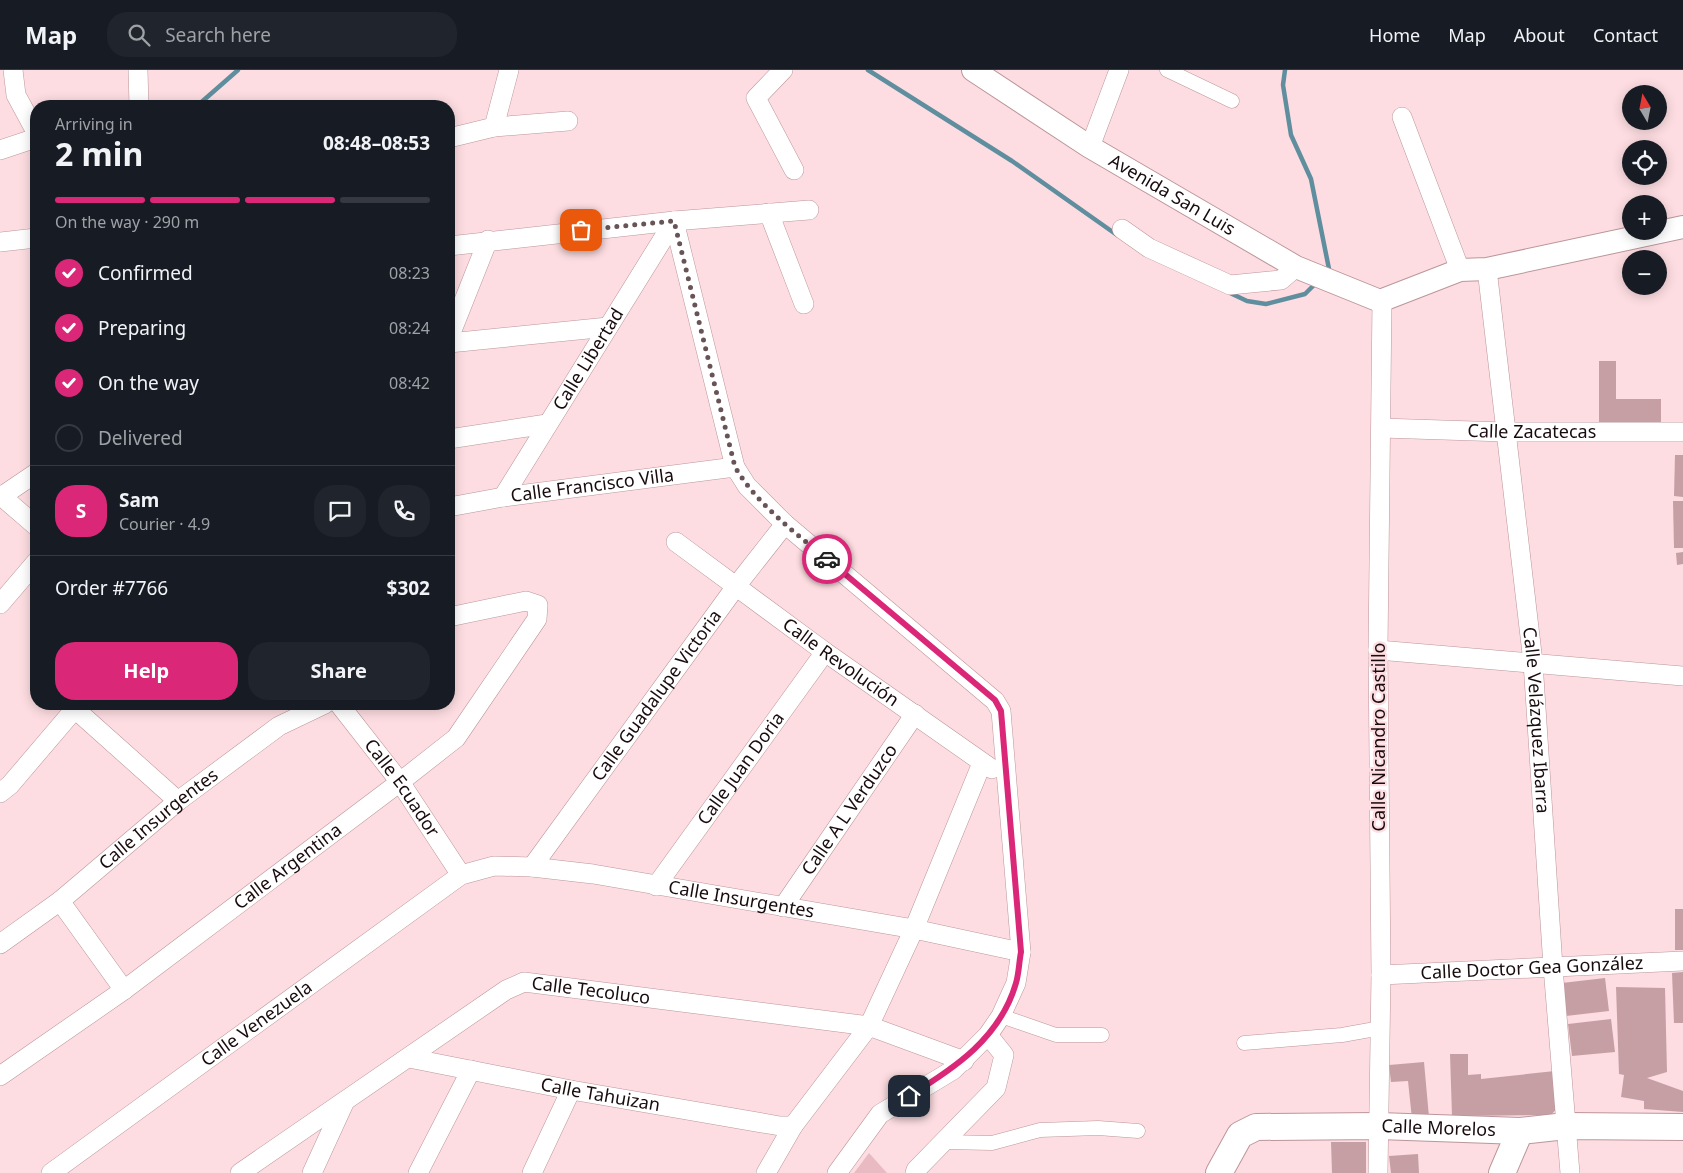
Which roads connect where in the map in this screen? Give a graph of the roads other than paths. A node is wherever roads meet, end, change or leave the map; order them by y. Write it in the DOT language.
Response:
graph roads {
  1 [pos="13,70"];
  2 [pos="138,70"];
  3 [pos="509,70"];
  4 [pos="783,70"];
  5 [pos="973,70"];
  6 [pos="1119,70"];
  7 [pos="1166,70"];
  8 [pos="138,100"];
  9 [pos="1232,100"];
  10 [pos="1402,117"];
  11 [pos="30,121"];
  12 [pos="568,121"];
  13 [pos="494,127"];
  14 [pos="455,137"];
  15 [pos="30,140"];
  16 [pos="1090,147"];
  17 [pos="0,150"];
  18 [pos="794,170"];
  19 [pos="809,210"];
  20 [pos="769,213"];
  21 [pos="674,221"];
  22 [pos="1683,227"];
  23 [pos="1122,229"];
  24 [pos="30,239"];
  25 [pos="488,240"];
  26 [pos="0,242"];
  27 [pos="455,245"];
  28 [pos="1300,269"];
  29 [pos="1487,269"];
  30 [pos="1460,270"];
  31 [pos="1381,301"];
  32 [pos="804,304"];
  33 [pos="455,323"];
  34 [pos="608,327"];
  35 [pos="455,343"];
  36 [pos="547,424"];
  37 [pos="1381,428"];
  38 [pos="1505,432"];
  39 [pos="1683,432"];
  40 [pos="455,438"];
  41 [pos="735,467"];
  42 [pos="30,477"];
  43 [pos="1,496"];
  44 [pos="503,497"];
  45 [pos="455,506"];
  46 [pos="30,521"];
  47 [pos="784,524"];
  48 [pos="676,542"];
  49 [pos="30,569"];
  50 [pos="737,585"];
  51 [pos="0,604"];
  52 [pos="455,616"];
  53 [pos="1378,650"];
  54 [pos="825,652"];
  55 [pos="1533,662"];
  56 [pos="1683,676"];
  57 [pos="74,710"];
  58 [pos="81,710"];
  59 [pos="313,710"];
  60 [pos="344,710"];
  61 [pos="915,714"];
  62 [pos="982,763"];
  63 [pos="1008,780"];
  64 [pos="400,782"];
  65 [pos="0,794"];
  66 [pos="178,801"];
  67 [pos="532,867"];
  68 [pos="461,875"];
  69 [pos="656,886"];
  70 [pos="60,901"];
  71 [pos="783,907"];
  72 [pos="914,929"];
  73 [pos="0,944"];
  74 [pos="1021,952"];
  75 [pos="1683,961"];
  76 [pos="1553,967"];
  77 [pos="1381,975"];
  78 [pos="124,990"];
  79 [pos="1001,1016"];
  80 [pos="869,1026"];
  81 [pos="1381,1028"];
  82 [pos="988,1035"];
  83 [pos="1102,1035"];
  84 [pos="1244,1043"];
  85 [pos="409,1058"];
  86 [pos="964,1060"];
  87 [pos="471,1070"];
  88 [pos="0,1076"];
  89 [pos="571,1090"];
  90 [pos="346,1100"];
  91 [pos="794,1126"];
  92 [pos="1379,1126"];
  93 [pos="1566,1126"];
  94 [pos="1683,1127"];
  95 [pos="1520,1130"];
  96 [pos="1138,1131"];
  97 [pos="944,1142"];
  98 [pos="839,1170"];
  99 [pos="51,1173"];
  100 [pos="240,1173"];
  101 [pos="312,1173"];
  102 [pos="418,1173"];
  103 [pos="532,1173"];
  104 [pos="766,1173"];
  105 [pos="915,1173"];
  106 [pos="1219,1173"];
  107 [pos="1378,1173"];
  108 [pos="1502,1173"];
  109 [pos="1570,1173"];
  1 -- 11 [label="street"];
  2 -- 8 [label="street"];
  3 -- 13 [label="street"];
  4 -- 18 [label="street"];
  5 -- 16 [label="street, Avenida San Luis"];
  6 -- 16 [label="street"];
  7 -- 9 [label="street"];
  10 -- 30 [label="street"];
  12 -- 13 [label="street"];
  13 -- 14 [label="street"];
  15 -- 17 [label="street"];
  16 -- 28 [label="street, Avenida San Luis"];
  19 -- 20 [label="street"];
  20 -- 21 [label="street"];
  20 -- 32 [label="street"];
  21 -- 25 [label="street"];
  21 -- 34 [label="street, Calle Libertad"];
  21 -- 41 [label="street"];
  22 -- 29 [label="street"];
  23 -- 28 [label="street"];
  24 -- 26 [label="street"];
  25 -- 27 [label="street"];
  25 -- 33 [label="street"];
  28 -- 31 [label="street, Avenida San Luis"];
  29 -- 30 [label="street"];
  29 -- 38 [label="street, Calle Velázquez Ibarra"];
  30 -- 31 [label="street"];
  31 -- 37 [label="street, Calle Nicandro Castillo"];
  34 -- 35 [label="street"];
  34 -- 36 [label="street, Calle Libertad"];
  36 -- 40 [label="street"];
  36 -- 44 [label="street, Calle Libertad"];
  37 -- 38 [label="street, Calle Zacatecas"];
  37 -- 53 [label="street, Calle Nicandro Castillo"];
  38 -- 39 [label="street, Calle Zacatecas"];
  38 -- 55 [label="street, Calle Velázquez Ibarra"];
  41 -- 44 [label="street, Calle Francisco Villa"];
  41 -- 47 [label="street"];
  42 -- 43 [label="street"];
  43 -- 46 [label="street"];
  44 -- 45 [label="street, Calle Francisco Villa"];
  47 -- 50 [label="street, Calle Guadalupe Victoria"];
  47 -- 63 [label="street"];
  48 -- 50 [label="street, Calle Revolución"];
  49 -- 51 [label="street"];
  50 -- 54 [label="street, Calle Revolución"];
  50 -- 67 [label="street, Calle Guadalupe Victoria"];
  52 -- 64 [label="street, Calle Argentina"];
  53 -- 55 [label="street"];
  53 -- 77 [label="street, Calle Nicandro Castillo"];
  54 -- 61 [label="street, Calle Revolución"];
  54 -- 69 [label="street, Calle Juan Doria"];
  55 -- 56 [label="street"];
  55 -- 76 [label="street, Calle Velázquez Ibarra"];
  57 -- 65 [label="street"];
  58 -- 66 [label="street"];
  59 -- 66 [label="street, Calle Insurgentes"];
  60 -- 64 [label="street, Calle Ecuador"];
  61 -- 62 [label="street, Calle Revolución"];
  61 -- 71 [label="street, Calle A L Verduzco"];
  62 -- 63 [label="street, Calle Revolución"];
  62 -- 72 [label="street"];
  63 -- 74 [label="street"];
  64 -- 68 [label="street, Calle Ecuador"];
  64 -- 78 [label="street, Calle Argentina"];
  66 -- 70 [label="street, Calle Insurgentes"];
  67 -- 68 [label="street, Calle Insurgentes"];
  67 -- 69 [label="street, Calle Insurgentes"];
  68 -- 99 [label="street, Calle Venezuela"];
  69 -- 71 [label="street, Calle Insurgentes"];
  70 -- 73 [label="street, Calle Insurgentes"];
  70 -- 78 [label="street"];
  71 -- 72 [label="street, Calle Insurgentes"];
  72 -- 74 [label="street, Calle Insurgentes"];
  72 -- 80 [label="street"];
  74 -- 79 [label="street"];
  75 -- 76 [label="street, Calle Doctor Gea González"];
  76 -- 77 [label="street, Calle Doctor Gea González"];
  76 -- 93 [label="street, Calle Velázquez Ibarra"];
  77 -- 81 [label="street, Calle Nicandro Castillo"];
  78 -- 88 [label="street, Calle Argentina"];
  79 -- 82 [label="street"];
  79 -- 83 [label="street"];
  80 -- 85 [label="street, Calle Tecoluco"];
  80 -- 86 [label="street, Calle Tecoluco"];
  80 -- 91 [label="street"];
  81 -- 84 [label="street"];
  81 -- 92 [label="street, Calle Nicandro Castillo"];
  82 -- 86 [label="street"];
  82 -- 97 [label="street"];
  85 -- 87 [label="street, Calle Tahuizan"];
  85 -- 90 [label="street, Calle Tecoluco"];
  86 -- 98 [label="street"];
  87 -- 89 [label="street, Calle Tahuizan"];
  87 -- 102 [label="street"];
  89 -- 91 [label="street, Calle Tahuizan"];
  89 -- 103 [label="street"];
  90 -- 100 [label="street, Calle Tecoluco"];
  90 -- 101 [label="street"];
  91 -- 104 [label="street"];
  92 -- 95 [label="main road, Calle Morelos"];
  92 -- 106 [label="main road, Calle Morelos"];
  92 -- 107 [label="street, Calle Nicandro Castillo"];
  93 -- 94 [label="main road, Calle Morelos"];
  93 -- 95 [label="main road, Calle Morelos"];
  93 -- 109 [label="street, Calle Velázquez Ibarra"];
  95 -- 108 [label="main road"];
  96 -- 97 [label="street"];
  97 -- 105 [label="street"];
}
